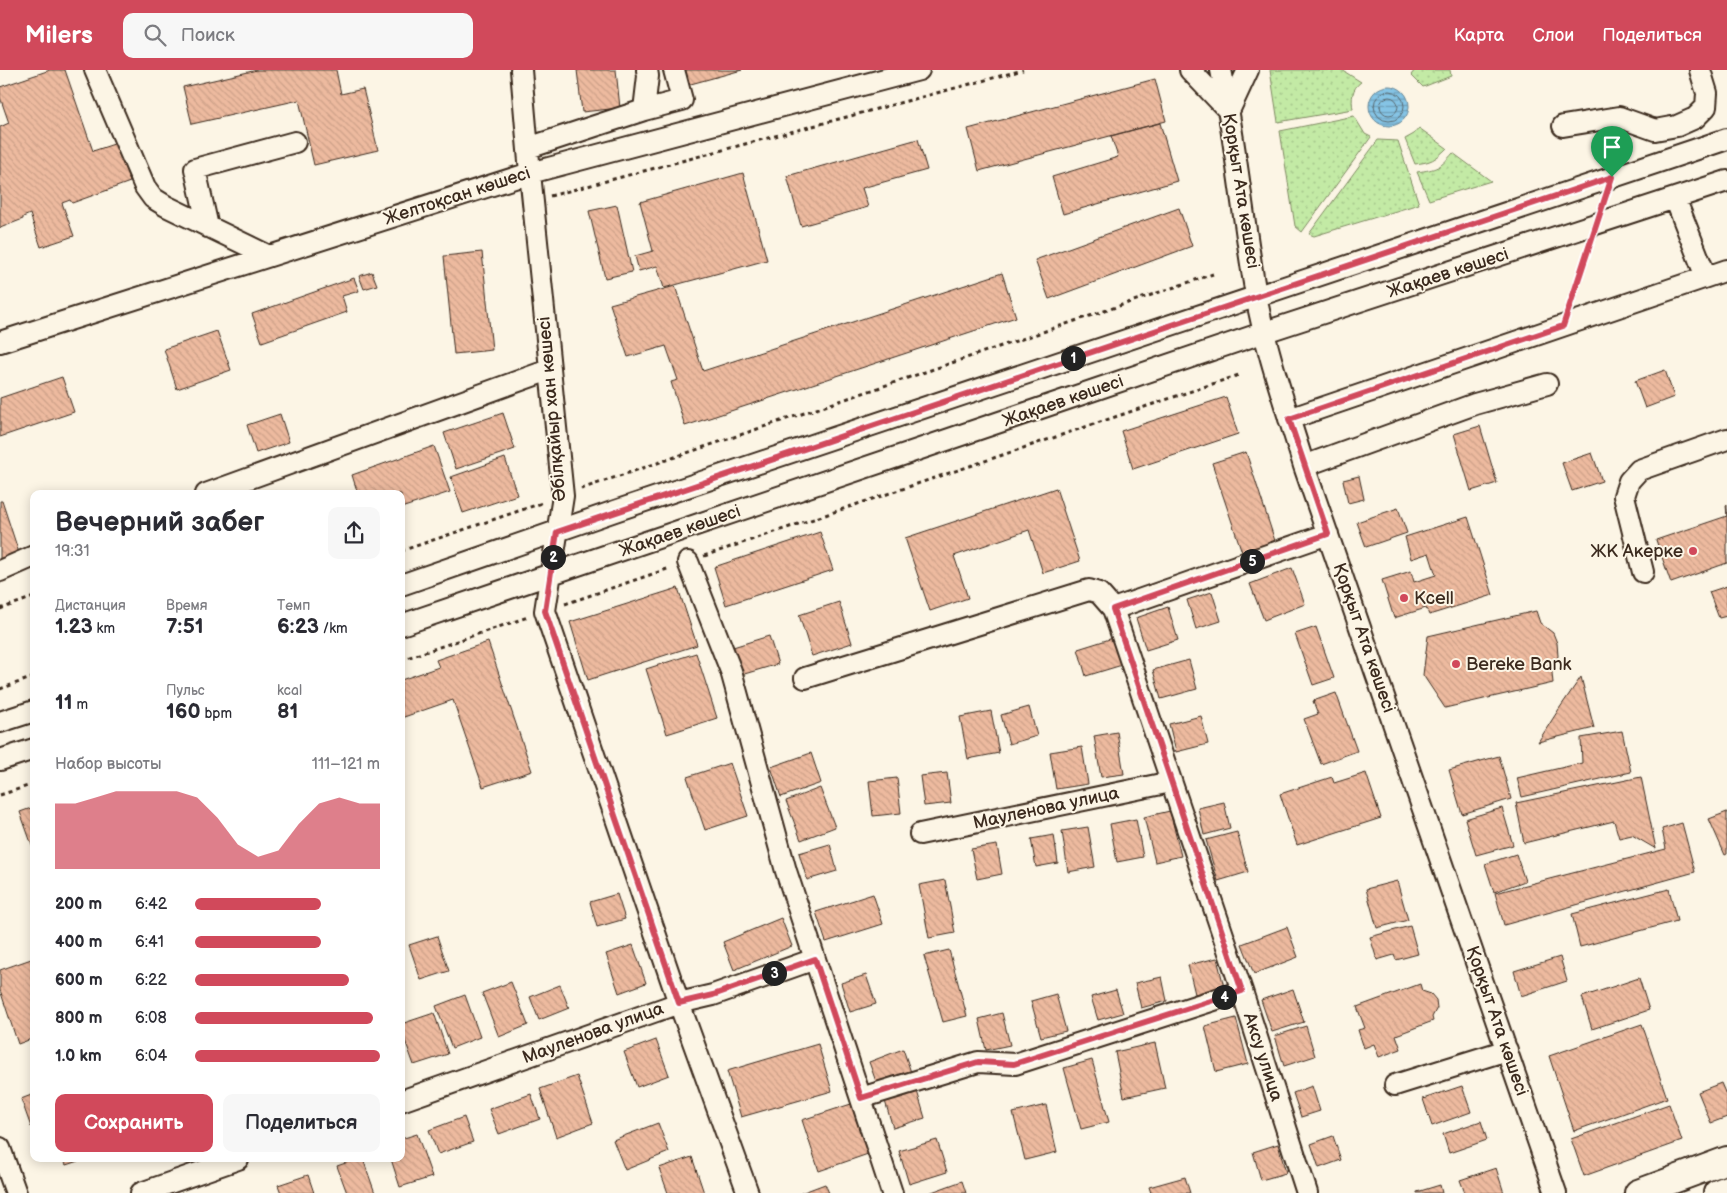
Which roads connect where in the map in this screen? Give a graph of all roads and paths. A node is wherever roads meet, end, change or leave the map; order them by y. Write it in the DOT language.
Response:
graph roads {
  1 [pos="94,70"];
  2 [pos="521,70"];
  3 [pos="647,70"];
  4 [pos="674,70"];
  5 [pos="919,70"];
  6 [pos="1023,70"];
  7 [pos="1190,70"];
  8 [pos="1221,70"];
  9 [pos="1248,70"];
  10 [pos="1700,70"];
  11 [pos="644,110"];
  12 [pos="1229,111"];
  13 [pos="1562,126"];
  14 [pos="1727,139"];
  15 [pos="296,142"];
  16 [pos="528,148"];
  17 [pos="530,173"];
  18 [pos="1727,181"];
  19 [pos="1675,198"];
  20 [pos="532,200"];
  21 [pos="1596,225"];
  22 [pos="208,227"];
  23 [pos="269,256"];
  24 [pos="1727,270"];
  25 [pos="1212,274"];
  26 [pos="1706,277"];
  27 [pos="1257,296"];
  28 [pos="1563,326"];
  29 [pos="1265,332"];
  30 [pos="0,342"];
  31 [pos="549,370"];
  32 [pos="1239,375"];
  33 [pos="1547,384"];
  34 [pos="1289,419"];
  35 [pos="1727,439"];
  36 [pos="1304,466"];
  37 [pos="217,490"];
  38 [pos="563,496"];
  39 [pos="557,532"];
  40 [pos="1328,534"];
  41 [pos="405,550"];
  42 [pos="30,558"];
  43 [pos="688,562"];
  44 [pos="0,571"];
  45 [pos="1643,572"];
  46 [pos="551,575"];
  47 [pos="405,584"];
  48 [pos="30,598"];
  49 [pos="0,609"];
  50 [pos="1113,609"];
  51 [pos="545,611"];
  52 [pos="405,624"];
  53 [pos="405,659"];
  54 [pos="30,678"];
  55 [pos="805,678"];
  56 [pos="0,689"];
  57 [pos="30,712"];
  58 [pos="0,722"];
  59 [pos="30,750"];
  60 [pos="0,760"];
  61 [pos="1171,782"];
  62 [pos="30,785"];
  63 [pos="0,795"];
  64 [pos="920,834"];
  65 [pos="815,959"];
  66 [pos="1242,991"];
  67 [pos="679,1003"];
  68 [pos="1507,1050"];
  69 [pos="1395,1085"];
  70 [pos="861,1098"];
  71 [pos="405,1100"];
  72 [pos="0,1148"];
  73 [pos="1727,1160"];
  74 [pos="229,1162"];
  75 [pos="1727,1189"];
  76 [pos="16,1193"];
  77 [pos="141,1193"];
  78 [pos="748,1193"];
  79 [pos="892,1193"];
  80 [pos="1307,1193"];
  81 [pos="1556,1193"];
  82 [pos="1638,1193"];
  83 [pos="1717,1193"];
  1 -- 22 [label="street"];
  2 -- 16 [label="street, Әбілқайыр хан көшесі"];
  3 -- 11 [label="street"];
  4 -- 11 [label="street"];
  5 -- 17 [label="street, Желтоқсан көшесі"];
  6 -- 20 [label="path"];
  7 -- 12 [label="street"];
  8 -- 12 [label="street, Қорқыт Ата көшесі"];
  9 -- 12 [label="street"];
  10 -- 13 [label="street"];
  11 -- 16 [label="street"];
  12 -- 27 [label="street, Қорқыт Ата көшесі"];
  14 -- 27 [label="street"];
  15 -- 22 [label="street"];
  16 -- 17 [label="street, Әбілқайыр хан көшесі"];
  17 -- 20 [label="street, Әбілқайыр хан көшесі"];
  17 -- 23 [label="street, Желтоқсан көшесі"];
  18 -- 19 [label="street, Жақаев көшесі"];
  19 -- 21 [label="street, Жақаев көшесі"];
  19 -- 26 [label="street"];
  20 -- 31 [label="street, Әбілқайыр хан көшесі"];
  21 -- 28 [label="path"];
  21 -- 29 [label="street, Жақаев көшесі"];
  22 -- 23 [label="street"];
  23 -- 30 [label="street, Желтоқсан көшесі"];
  24 -- 26 [label="street"];
  25 -- 38 [label="path"];
  26 -- 28 [label="street"];
  27 -- 29 [label="street, Қорқыт Ата көшесі"];
  27 -- 39 [label="street"];
  28 -- 34 [label="street"];
  29 -- 34 [label="street, Қорқыт Ата көшесі"];
  29 -- 46 [label="street, Жақаев көшесі"];
  31 -- 37 [label="street"];
  31 -- 38 [label="street, Әбілқайыр хан көшесі"];
  32 -- 43 [label="path"];
  33 -- 36 [label="street"];
  34 -- 36 [label="street, Қорқыт Ата көшесі"];
  35 -- 45 [label="street"];
  36 -- 40 [label="street, Қорқыт Ата көшесі"];
  38 -- 39 [label="street, Әбілқайыр хан көшесі"];
  38 -- 41 [label="path"];
  39 -- 46 [label="street, Әбілқайыр хан көшесі"];
  39 -- 47 [label="street"];
  40 -- 50 [label="street"];
  40 -- 68 [label="street, Қорқыт Ата көшесі"];
  42 -- 44 [label="street"];
  43 -- 51 [label="path"];
  43 -- 65 [label="street"];
  46 -- 51 [label="street, Әбілқайыр хан көшесі"];
  46 -- 52 [label="street, Жақаев көшесі"];
  48 -- 49 [label="path"];
  50 -- 55 [label="street"];
  50 -- 61 [label="street, Аксу улица"];
  51 -- 53 [label="path"];
  51 -- 67 [label="street, Әбілқайыр хан көшесі"];
  54 -- 56 [label="path"];
  57 -- 58 [label="street"];
  59 -- 60 [label="street"];
  61 -- 64 [label="street, Мауленова улица"];
  61 -- 66 [label="street, Аксу улица"];
  62 -- 63 [label="path"];
  65 -- 67 [label="street, Мауленова улица"];
  65 -- 70 [label="street"];
  66 -- 70 [label="street"];
  66 -- 80 [label="street, Аксу улица"];
  67 -- 71 [label="street, Мауленова улица"];
  67 -- 78 [label="street, Әбілқайыр хан көшесі"];
  68 -- 69 [label="street"];
  68 -- 81 [label="street, Қорқыт Ата көшесі"];
  70 -- 79 [label="street"];
  72 -- 76 [label="street"];
  73 -- 82 [label="main road"];
  74 -- 77 [label="street"];
  75 -- 83 [label="main road"];
}
